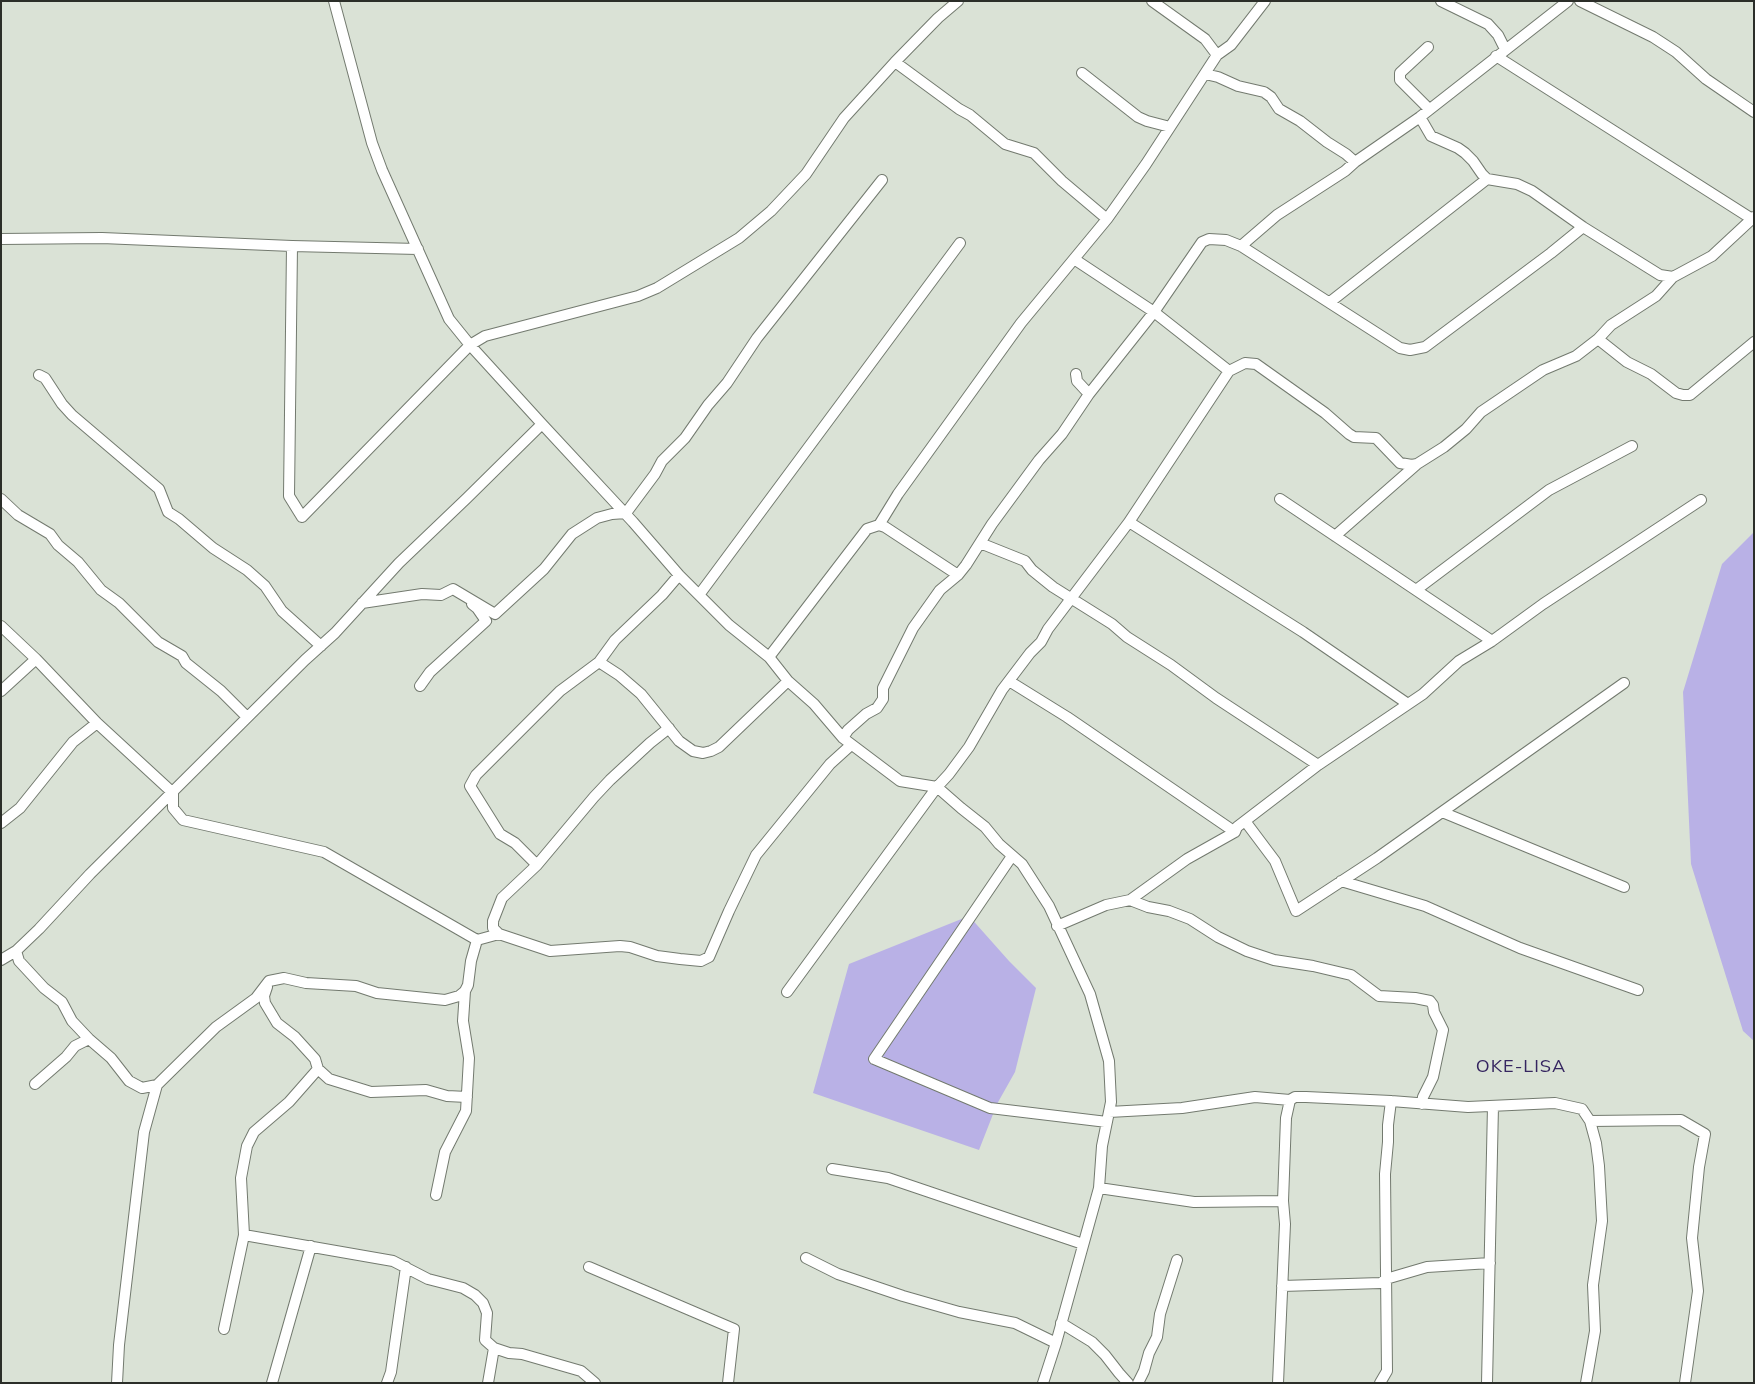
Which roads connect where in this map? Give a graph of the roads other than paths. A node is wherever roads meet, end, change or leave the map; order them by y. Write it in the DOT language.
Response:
graph roads {
  1 [pos="334,1"];
  2 [pos="958,1"];
  3 [pos="1152,1"];
  4 [pos="1265,1"];
  5 [pos="1441,1"];
  6 [pos="1568,1"];
  7 [pos="1580,1"];
  8 [pos="1428,47"];
  9 [pos="1505,49"];
  10 [pos="1217,55"];
  11 [pos="1496,56"];
  12 [pos="895,62"];
  13 [pos="1082,73"];
  14 [pos="1205,74"];
  15 [pos="1429,109"];
  16 [pos="1754,112"];
  17 [pos="1420,117"];
  18 [pos="1170,127"];
  19 [pos="1355,162"];
  20 [pos="1487,179"];
  21 [pos="882,180"];
  22 [pos="1753,218"];
  23 [pos="1107,219"];
  24 [pos="1583,227"];
  25 [pos="1,239"];
  26 [pos="960,243"];
  27 [pos="292,246"];
  28 [pos="1241,246"];
  29 [pos="418,250"];
  30 [pos="1074,259"];
  31 [pos="1673,277"];
  32 [pos="1330,302"];
  33 [pos="1154,312"];
  34 [pos="1598,339"];
  35 [pos="1754,342"];
  36 [pos="470,345"];
  37 [pos="1229,371"];
  38 [pos="38,374"];
  39 [pos="1076,374"];
  40 [pos="1089,394"];
  41 [pos="542,424"];
  42 [pos="1632,446"];
  43 [pos="1417,464"];
  44 [pos="1280,499"];
  45 [pos="1,500"];
  46 [pos="1701,500"];
  47 [pos="626,513"];
  48 [pos="1129,522"];
  49 [pos="879,525"];
  50 [pos="1335,536"];
  51 [pos="980,543"];
  52 [pos="678,575"];
  53 [pos="958,576"];
  54 [pos="454,589"];
  55 [pos="1416,590"];
  56 [pos="699,595"];
  57 [pos="1071,598"];
  58 [pos="362,604"];
  59 [pos="1,626"];
  60 [pos="1492,641"];
  61 [pos="321,646"];
  62 [pos="769,657"];
  63 [pos="36,659"];
  64 [pos="599,662"];
  65 [pos="788,681"];
  66 [pos="1009,681"];
  67 [pos="1624,683"];
  68 [pos="420,686"];
  69 [pos="1,692"];
  70 [pos="1408,704"];
  71 [pos="247,718"];
  72 [pos="97,723"];
  73 [pos="669,728"];
  74 [pos="847,742"];
  75 [pos="1318,765"];
  76 [pos="937,786"];
  77 [pos="173,793"];
  78 [pos="1442,812"];
  79 [pos="1245,821"];
  80 [pos="1,823"];
  81 [pos="1235,832"];
  82 [pos="1012,856"];
  83 [pos="538,865"];
  84 [pos="1341,881"];
  85 [pos="1624,887"];
  86 [pos="1130,900"];
  87 [pos="1057,926"];
  88 [pos="499,934"];
  89 [pos="477,940"];
  90 [pos="16,951"];
  91 [pos="1,960"];
  92 [pos="269,982"];
  93 [pos="1638,990"];
  94 [pos="465,992"];
  95 [pos="787,992"];
  96 [pos="89,1039"];
  97 [pos="318,1069"];
  98 [pos="35,1084"];
  99 [pos="157,1085"];
  100 [pos="467,1097"];
  101 [pos="1290,1100"];
  102 [pos="1391,1101"];
  103 [pos="1422,1104"];
  104 [pos="1493,1106"];
  105 [pos="1108,1117"];
  106 [pos="1590,1120"];
  107 [pos="832,1169"];
  108 [pos="1099,1188"];
  109 [pos="436,1195"];
  110 [pos="1283,1201"];
  111 [pos="244,1235"];
  112 [pos="1083,1244"];
  113 [pos="311,1246"];
  114 [pos="806,1258"];
  115 [pos="1177,1260"];
  116 [pos="1490,1263"];
  117 [pos="589,1266"];
  118 [pos="406,1267"];
  119 [pos="1386,1278"];
  120 [pos="1282,1286"];
  121 [pos="1061,1323"];
  122 [pos="224,1329"];
  123 [pos="1056,1343"];
  124 [pos="494,1348"];
  125 [pos="117,1383"];
  126 [pos="272,1383"];
  127 [pos="387,1383"];
  128 [pos="488,1383"];
  129 [pos="595,1383"];
  130 [pos="728,1383"];
  131 [pos="1043,1383"];
  132 [pos="1128,1383"];
  133 [pos="1138,1383"];
  134 [pos="1278,1383"];
  135 [pos="1380,1383"];
  136 [pos="1487,1383"];
  137 [pos="1586,1383"];
  138 [pos="1685,1383"];
  1 -- 29 [label="street"];
  2 -- 12 [label="street"];
  3 -- 10 [label="street"];
  4 -- 10 [label="street"];
  5 -- 9 [label="street"];
  6 -- 9 [label="street"];
  7 -- 16 [label="street"];
  8 -- 15 [label="street"];
  9 -- 11 [label="street"];
  10 -- 14 [label="street"];
  11 -- 15 [label="street"];
  11 -- 22 [label="street"];
  12 -- 23 [label="street"];
  12 -- 36 [label="street"];
  13 -- 18 [label="street"];
  14 -- 18 [label="street"];
  14 -- 19 [label="street"];
  15 -- 17 [label="street"];
  17 -- 19 [label="street"];
  17 -- 20 [label="street"];
  18 -- 23 [label="street"];
  19 -- 28 [label="street"];
  20 -- 24 [label="street"];
  20 -- 32 [label="street"];
  21 -- 47 [label="street"];
  22 -- 31 [label="street"];
  23 -- 30 [label="street"];
  24 -- 31 [label="street"];
  24 -- 32 [label="street"];
  25 -- 27 [label="street"];
  26 -- 56 [label="street"];
  27 -- 29 [label="street"];
  27 -- 36 [label="street"];
  28 -- 32 [label="street"];
  28 -- 33 [label="street"];
  29 -- 36 [label="street"];
  30 -- 33 [label="street"];
  30 -- 49 [label="street"];
  31 -- 34 [label="street"];
  33 -- 37 [label="street"];
  33 -- 40 [label="street"];
  34 -- 35 [label="street"];
  34 -- 43 [label="street"];
  36 -- 41 [label="street"];
  37 -- 43 [label="street"];
  37 -- 48 [label="street"];
  38 -- 61 [label="street"];
  39 -- 40 [label="street"];
  40 -- 51 [label="street"];
  41 -- 47 [label="street"];
  41 -- 58 [label="street"];
  42 -- 55 [label="street"];
  43 -- 50 [label="street"];
  44 -- 50 [label="street"];
  45 -- 71 [label="street"];
  46 -- 60 [label="street"];
  47 -- 52 [label="street"];
  47 -- 54 [label="street"];
  48 -- 57 [label="street"];
  48 -- 70 [label="street"];
  49 -- 53 [label="street"];
  49 -- 62 [label="street"];
  50 -- 55 [label="street"];
  51 -- 53 [label="street"];
  51 -- 57 [label="street"];
  52 -- 56 [label="street"];
  52 -- 64 [label="street"];
  53 -- 74 [label="street"];
  54 -- 58 [label="street"];
  54 -- 68 [label="street"];
  55 -- 60 [label="street"];
  56 -- 62 [label="street"];
  57 -- 66 [label="street"];
  57 -- 75 [label="street"];
  58 -- 61 [label="street"];
  59 -- 63 [label="street"];
  60 -- 70 [label="street"];
  61 -- 71 [label="street"];
  62 -- 65 [label="street"];
  63 -- 69 [label="street"];
  63 -- 72 [label="street"];
  64 -- 73 [label="street"];
  64 -- 83 [label="street"];
  65 -- 73 [label="street"];
  65 -- 74 [label="street"];
  66 -- 76 [label="street"];
  66 -- 81 [label="street"];
  67 -- 78 [label="street"];
  70 -- 75 [label="street"];
  71 -- 77 [label="street"];
  72 -- 77 [label="street"];
  72 -- 80 [label="street"];
  73 -- 83 [label="street"];
  74 -- 76 [label="street"];
  74 -- 88 [label="street"];
  75 -- 79 [label="street"];
  76 -- 82 [label="street"];
  76 -- 95 [label="street"];
  77 -- 89 [label="street"];
  77 -- 90 [label="street"];
  78 -- 84 [label="street"];
  78 -- 85 [label="street"];
  79 -- 81 [label="street"];
  79 -- 84 [label="street"];
  81 -- 86 [label="street"];
  82 -- 87 [label="street"];
  82 -- 105 [label="street"];
  83 -- 88 [label="street"];
  84 -- 93 [label="street"];
  86 -- 87 [label="street"];
  86 -- 103 [label="street"];
  87 -- 105 [label="street"];
  88 -- 89 [label="street"];
  89 -- 94 [label="street"];
  90 -- 91 [label="street"];
  90 -- 96 [label="street"];
  92 -- 94 [label="street"];
  92 -- 97 [label="street"];
  92 -- 99 [label="street"];
  94 -- 100 [label="street"];
  96 -- 98 [label="street"];
  96 -- 99 [label="street"];
  97 -- 100 [label="street"];
  97 -- 111 [label="street"];
  99 -- 125 [label="street"];
  100 -- 109 [label="street"];
  101 -- 102 [label="street"];
  101 -- 105 [label="street"];
  101 -- 110 [label="street"];
  102 -- 103 [label="street"];
  102 -- 119 [label="street"];
  103 -- 104 [label="street"];
  104 -- 106 [label="street"];
  104 -- 116 [label="street"];
  105 -- 108 [label="street"];
  106 -- 137 [label="street"];
  106 -- 138 [label="street"];
  107 -- 112 [label="street"];
  108 -- 110 [label="street"];
  108 -- 112 [label="street"];
  110 -- 120 [label="street"];
  111 -- 113 [label="street"];
  111 -- 122 [label="street"];
  112 -- 121 [label="street"];
  113 -- 118 [label="street"];
  113 -- 126 [label="street"];
  114 -- 123 [label="street"];
  115 -- 133 [label="street"];
  116 -- 119 [label="street"];
  116 -- 136 [label="street"];
  117 -- 130 [label="street"];
  118 -- 124 [label="street"];
  118 -- 127 [label="street"];
  119 -- 120 [label="street"];
  119 -- 135 [label="street"];
  120 -- 134 [label="street"];
  121 -- 123 [label="street"];
  121 -- 132 [label="street"];
  123 -- 131 [label="street"];
  124 -- 128 [label="street"];
  124 -- 129 [label="street"];
}
